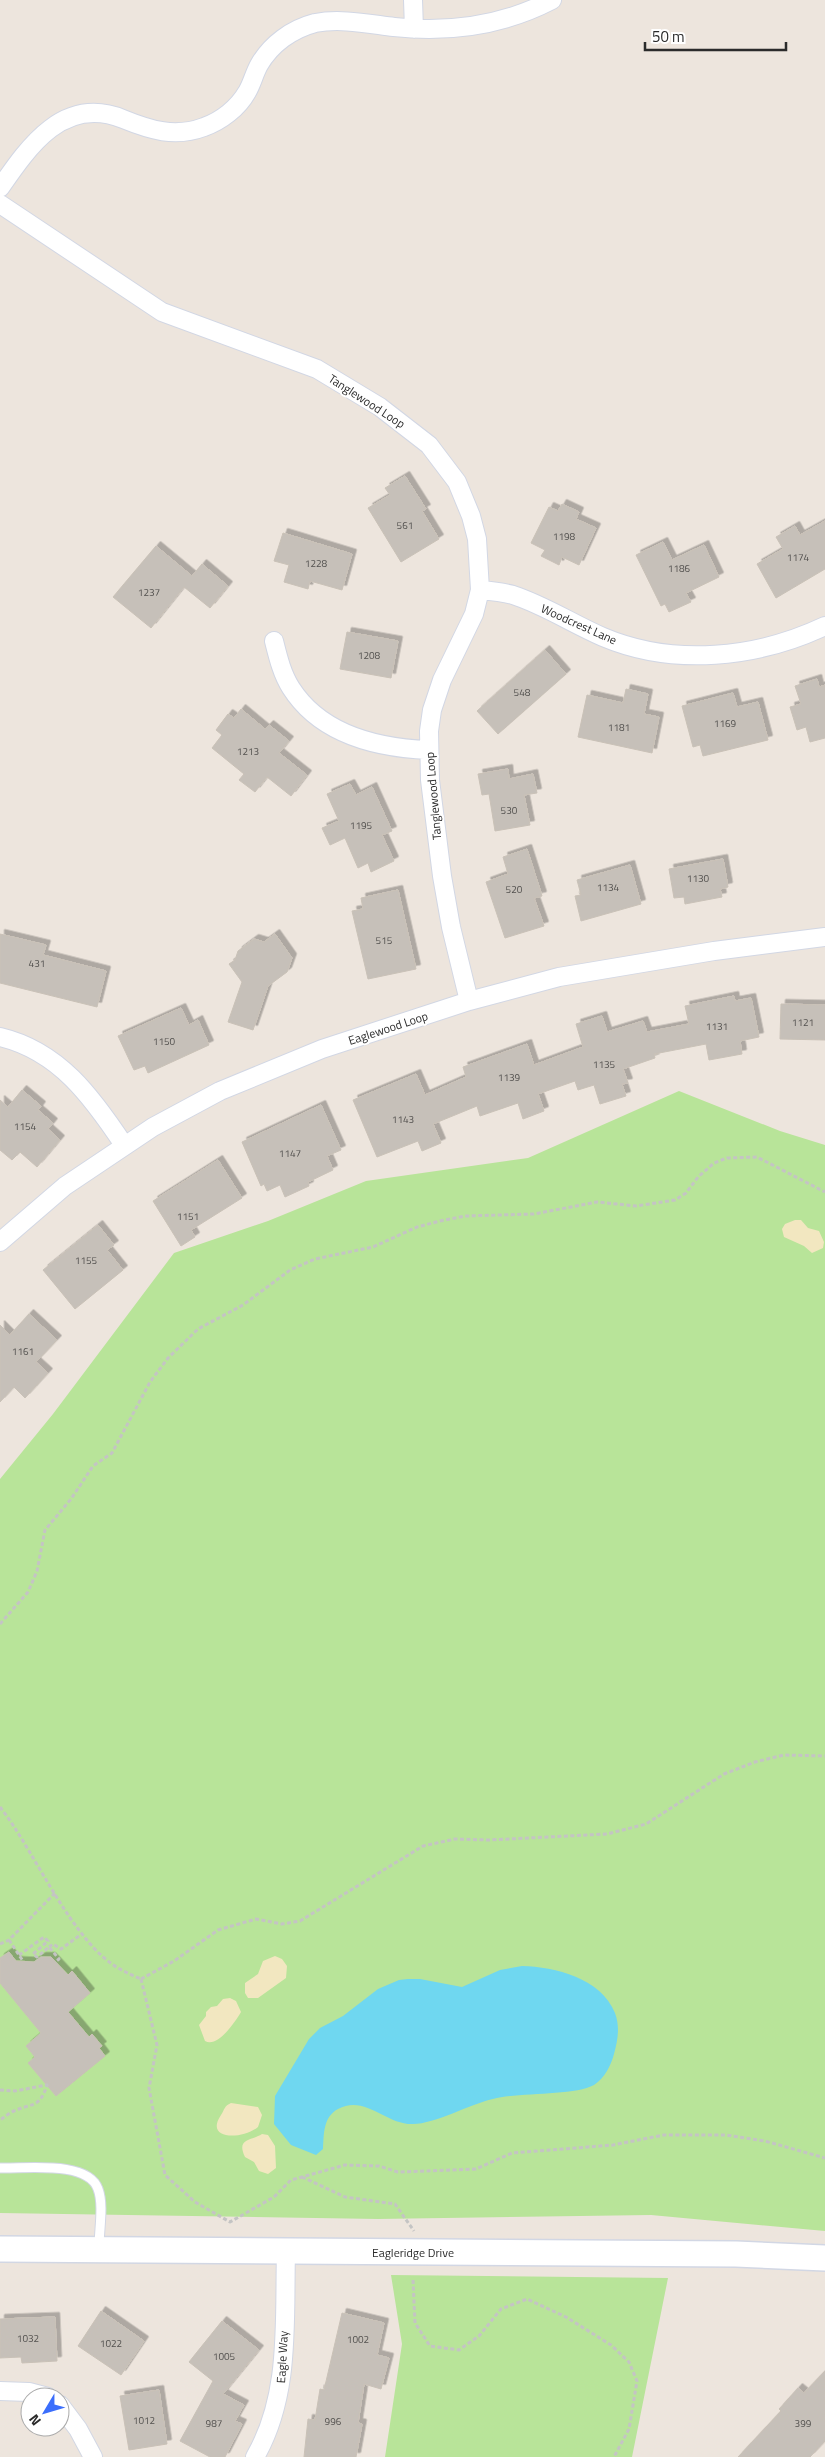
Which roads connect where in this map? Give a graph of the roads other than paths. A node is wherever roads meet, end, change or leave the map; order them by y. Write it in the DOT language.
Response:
graph roads {
  1 [pos="413,0"];
  2 [pos="552,0"];
  3 [pos="414,29"];
  4 [pos="0,188"];
  5 [pos="0,204"];
  6 [pos="480,590"];
  7 [pos="825,626"];
  8 [pos="274,641"];
  9 [pos="429,750"];
  10 [pos="825,937"];
  11 [pos="469,1002"];
  12 [pos="0,1037"];
  13 [pos="124,1145"];
  14 [pos="0,1242"];
  15 [pos="0,2168"];
  16 [pos="0,2249"];
  17 [pos="99,2249"];
  18 [pos="286,2252"];
  19 [pos="825,2258"];
  20 [pos="0,2391"];
  21 [pos="20,2392"];
  22 [pos="70,2418"];
  23 [pos="93,2457"];
  24 [pos="255,2457"];
  1 -- 3 [label="street"];
  2 -- 3 [label="street"];
  3 -- 4 [label="street"];
  5 -- 6 [label="street, Tanglewood Loop"];
  6 -- 7 [label="street, Woodcrest Lane"];
  6 -- 9 [label="street, Tanglewood Loop"];
  8 -- 9 [label="street"];
  9 -- 11 [label="street, Tanglewood Loop"];
  10 -- 11 [label="street, Eaglewood Loop"];
  11 -- 13 [label="street, Eaglewood Loop"];
  12 -- 13 [label="street"];
  13 -- 14 [label="street, Eaglewood Loop"];
  15 -- 17 [label="lane"];
  16 -- 17 [label="main road, Eagleridge Drive"];
  17 -- 18 [label="main road, Eagleridge Drive"];
  18 -- 19 [label="main road, Eagleridge Drive"];
  18 -- 24 [label="street, Eagle Way"];
  20 -- 21 [label="street"];
  22 -- 23 [label="street"];
}
